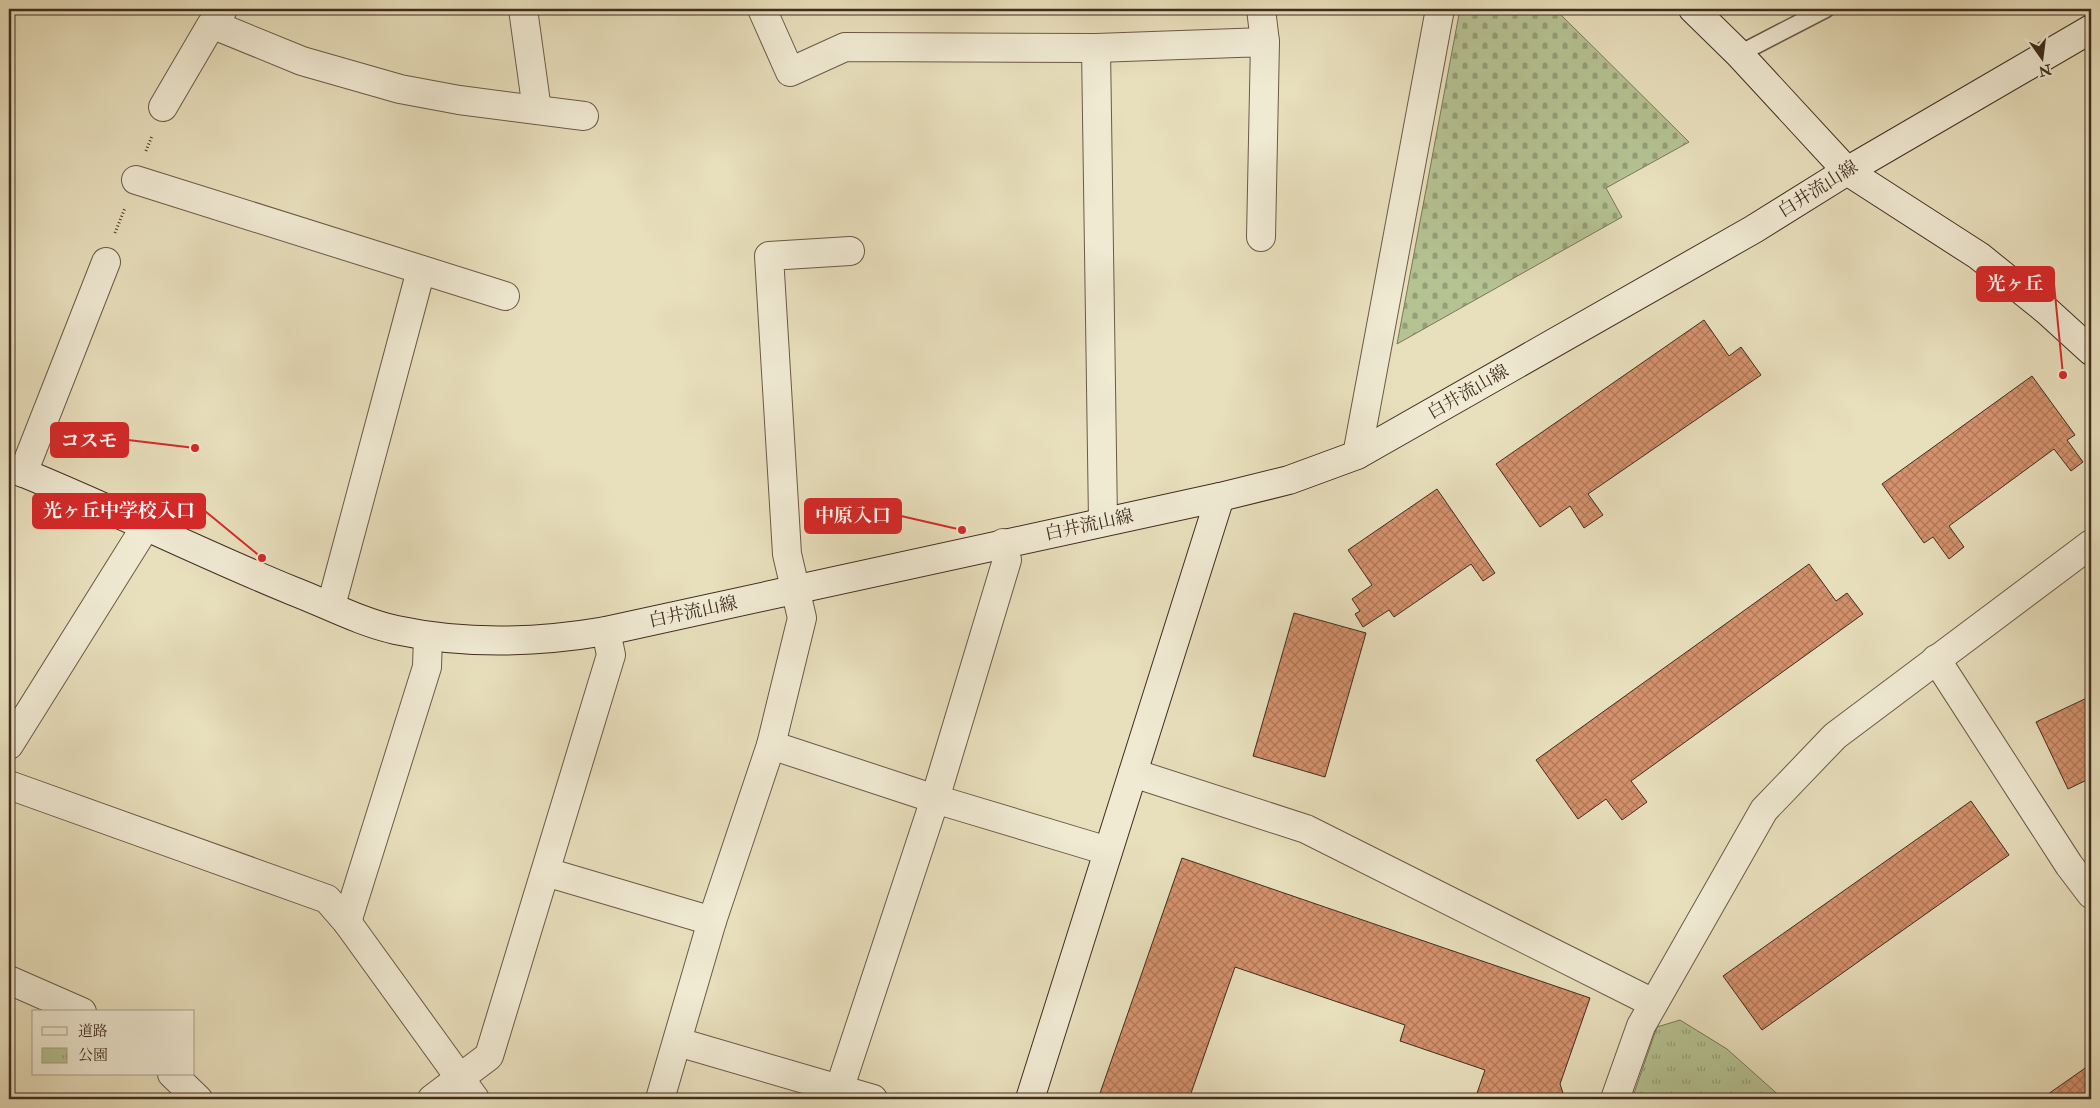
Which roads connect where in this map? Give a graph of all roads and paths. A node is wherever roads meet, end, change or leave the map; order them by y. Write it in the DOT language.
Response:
graph roads {
  1 [pos="523,9"];
  2 [pos="762,9"];
  3 [pos="1261,9"];
  4 [pos="1440,9"];
  5 [pos="1694,9"];
  6 [pos="1826,9"];
  7 [pos="219,17"];
  8 [pos="2091,29"];
  9 [pos="1265,42"];
  10 [pos="1096,48"];
  11 [pos="1739,54"];
  12 [pos="163,107"];
  13 [pos="537,110"];
  14 [pos="584,116"];
  15 [pos="1847,171"];
  16 [pos="136,180"];
  17 [pos="1261,237"];
  18 [pos="850,252"];
  19 [pos="106,262"];
  20 [pos="420,270"];
  21 [pos="505,296"];
  22 [pos="2091,351"];
  23 [pos="1357,455"];
  24 [pos="16,470"];
  25 [pos="1220,497"];
  26 [pos="1103,521"];
  27 [pos="146,526"];
  28 [pos="1003,543"];
  29 [pos="2091,544"];
  30 [pos="795,590"];
  31 [pos="331,606"];
  32 [pos="606,631"];
  33 [pos="428,636"];
  34 [pos="1936,659"];
  35 [pos="9,745"];
  36 [pos="771,745"];
  37 [pos="1133,773"];
  38 [pos="9,785"];
  39 [pos="936,799"];
  40 [pos="1108,851"];
  41 [pos="546,872"];
  42 [pos="2091,894"];
  43 [pos="712,921"];
  44 [pos="347,922"];
  45 [pos="9,980"];
  46 [pos="1653,1003"];
  47 [pos="77,1010"];
  48 [pos="678,1042"];
  49 [pos="174,1076"];
  50 [pos="458,1078"];
  51 [pos="838,1094"];
  52 [pos="198,1099"];
  53 [pos="432,1099"];
  54 [pos="475,1099"];
  55 [pos="660,1099"];
  56 [pos="873,1099"];
  57 [pos="1030,1099"];
  58 [pos="1615,1099"];
  1 -- 13 [label="street"];
  2 -- 10 [label="street"];
  3 -- 9 [label="street"];
  4 -- 23 [label="street"];
  5 -- 11 [label="street"];
  6 -- 11 [label="lane"];
  7 -- 12 [label="street"];
  7 -- 13 [label="street"];
  8 -- 15 [label="street, 白井流山線"];
  9 -- 10 [label="street"];
  9 -- 17 [label="street"];
  10 -- 26 [label="street"];
  11 -- 15 [label="street"];
  13 -- 14 [label="street"];
  15 -- 22 [label="street"];
  15 -- 23 [label="street, 白井流山線"];
  16 -- 20 [label="street"];
  18 -- 30 [label="street"];
  19 -- 24 [label="street"];
  20 -- 21 [label="street"];
  20 -- 31 [label="street"];
  23 -- 25 [label="street, 白井流山線"];
  24 -- 27 [label="street, 白井流山線"];
  25 -- 26 [label="street, 白井流山線"];
  25 -- 37 [label="street"];
  26 -- 28 [label="street, 白井流山線"];
  27 -- 31 [label="street, 白井流山線"];
  27 -- 35 [label="street"];
  28 -- 30 [label="street, 白井流山線"];
  28 -- 39 [label="street"];
  29 -- 34 [label="street"];
  30 -- 32 [label="street, 白井流山線"];
  30 -- 36 [label="street"];
  31 -- 33 [label="street, 白井流山線"];
  32 -- 33 [label="street, 白井流山線"];
  32 -- 41 [label="street"];
  33 -- 44 [label="street"];
  34 -- 42 [label="street"];
  34 -- 46 [label="street"];
  36 -- 39 [label="street"];
  36 -- 43 [label="street"];
  37 -- 40 [label="street"];
  37 -- 46 [label="street"];
  38 -- 44 [label="street"];
  39 -- 40 [label="street"];
  39 -- 51 [label="street"];
  40 -- 57 [label="street"];
  41 -- 43 [label="street"];
  41 -- 50 [label="street"];
  43 -- 48 [label="street"];
  44 -- 50 [label="street"];
  45 -- 47 [label="street"];
  46 -- 58 [label="street"];
  48 -- 51 [label="street"];
  48 -- 55 [label="street"];
  49 -- 52 [label="street"];
  50 -- 53 [label="street"];
  50 -- 54 [label="street"];
  51 -- 56 [label="street"];
}
